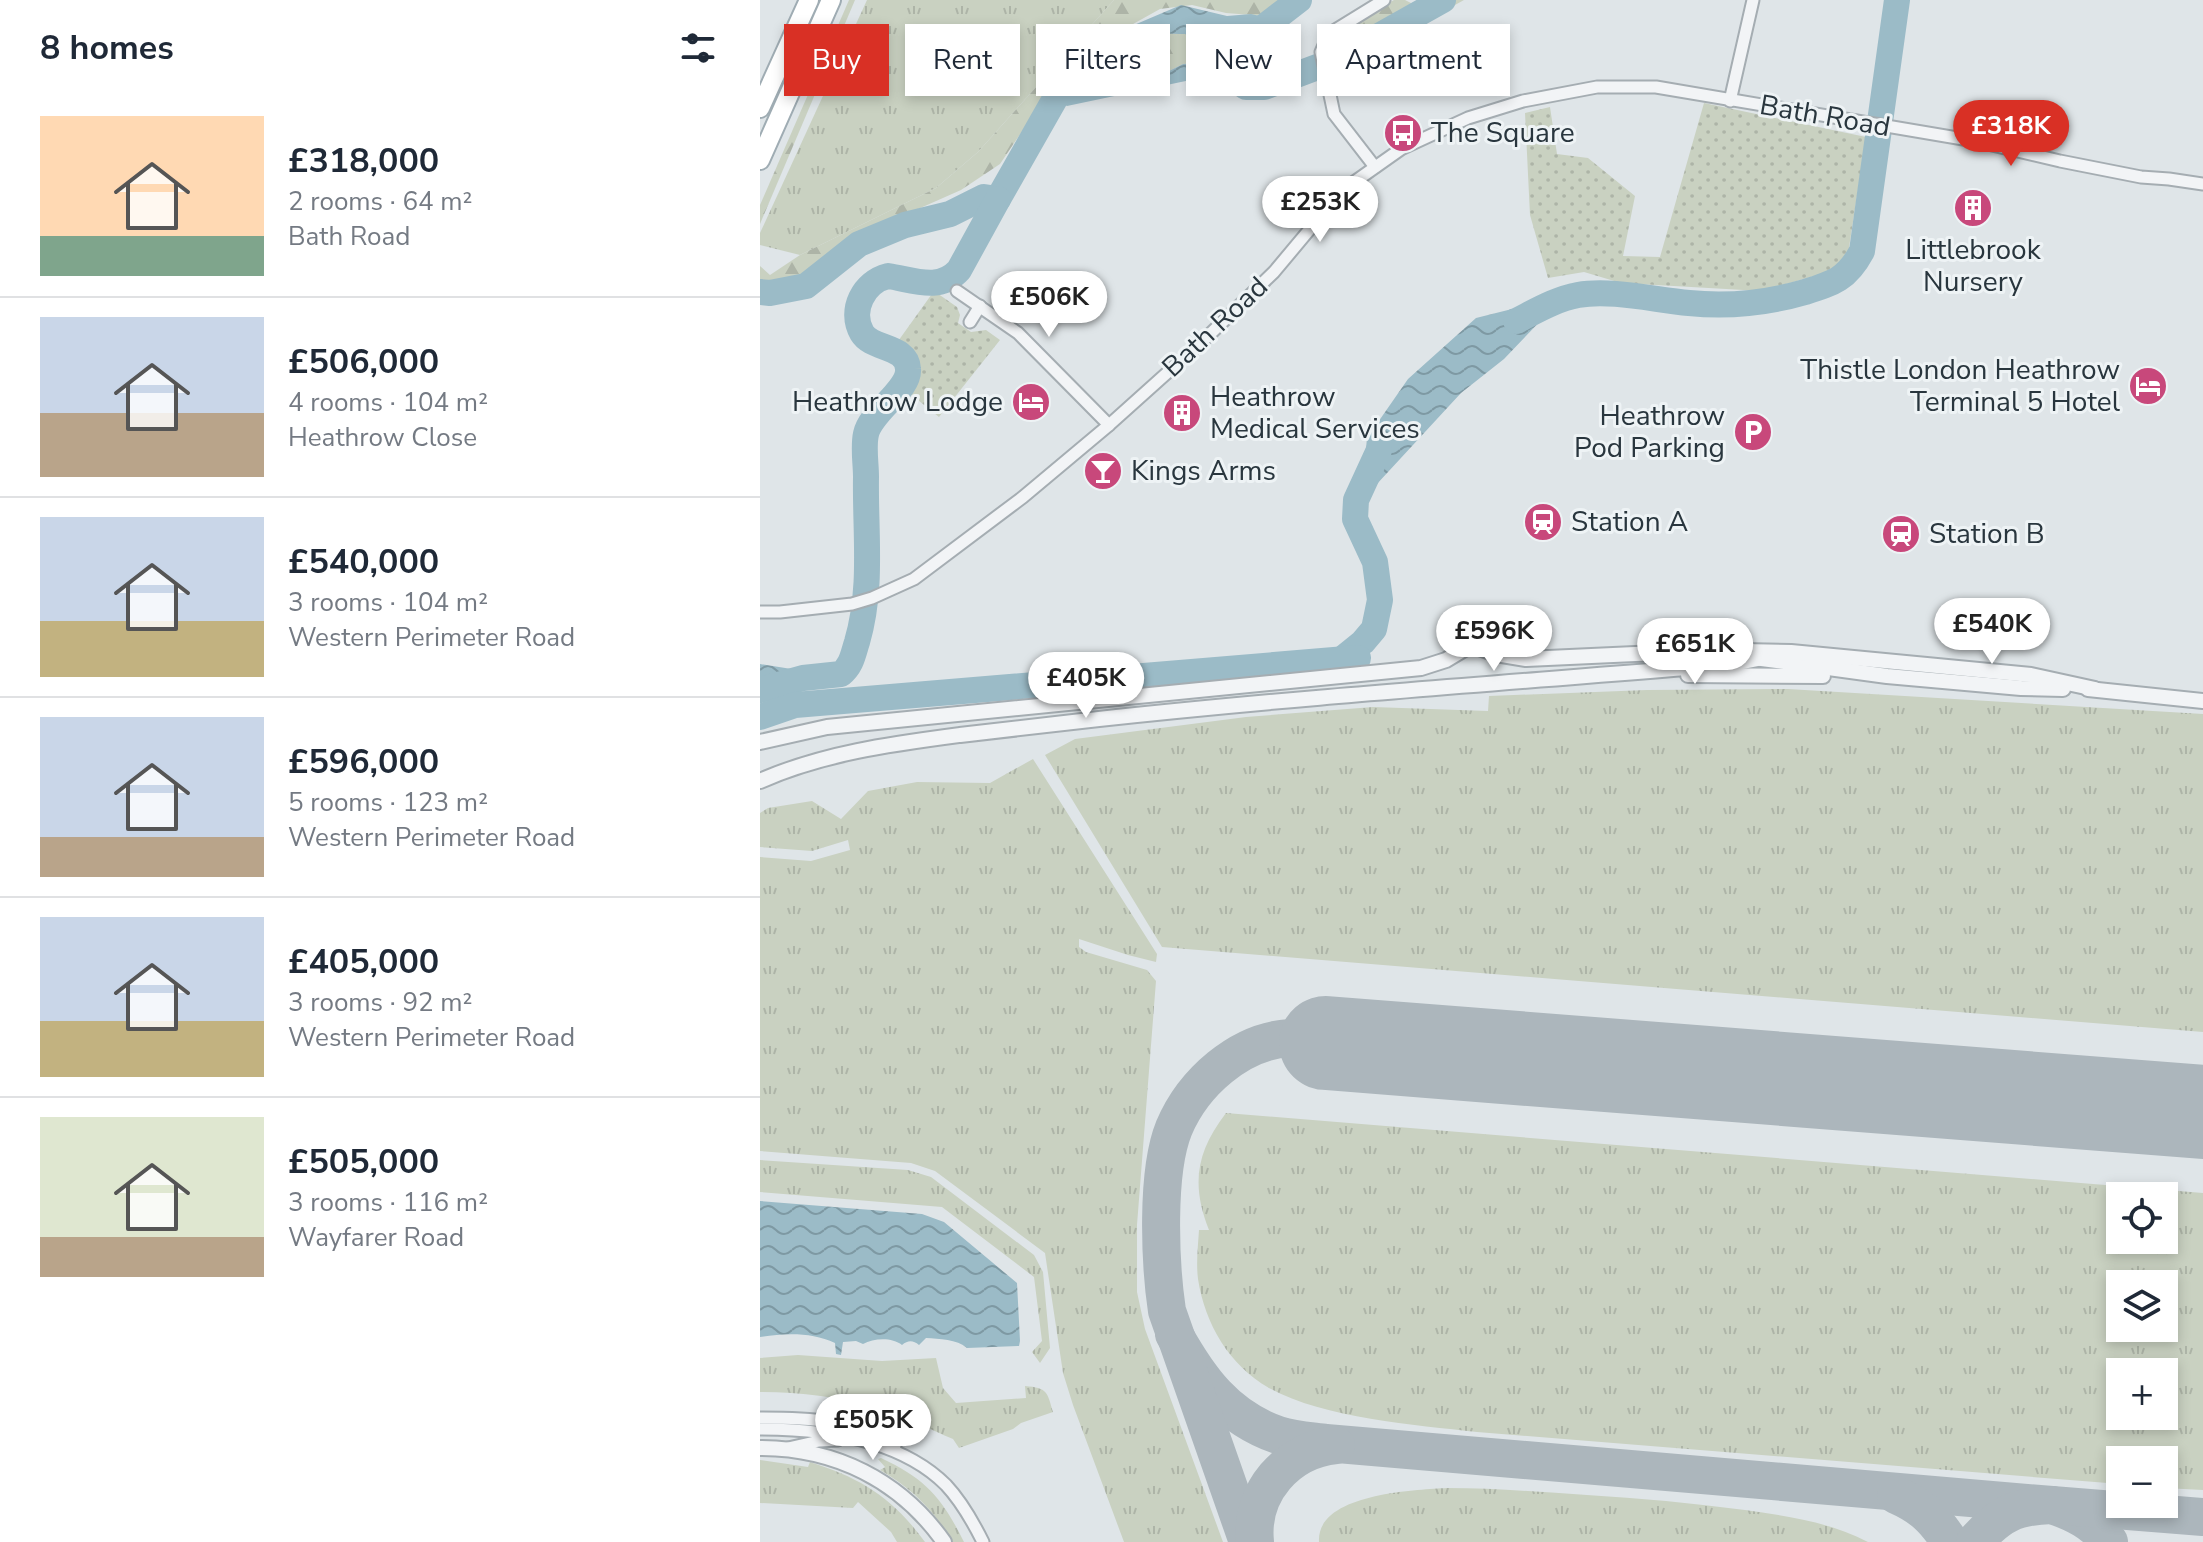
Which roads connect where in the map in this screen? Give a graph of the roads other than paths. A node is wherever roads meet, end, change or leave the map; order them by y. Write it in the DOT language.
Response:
graph roads {
  1 [pos="809,0"];
  2 [pos="831,0"];
  3 [pos="1384,0"];
  4 [pos="1753,0"];
  5 [pos="1730,101"];
  6 [pos="760,108"];
  7 [pos="760,160"];
  8 [pos="1375,167"];
  9 [pos="2203,184"];
  10 [pos="957,291"];
  11 [pos="980,306"];
  12 [pos="970,322"];
  13 [pos="1109,425"];
  14 [pos="760,612"];
  15 [pos="1722,652"];
  16 [pos="1791,652"];
  17 [pos="1756,659"];
  18 [pos="1628,673"];
  19 [pos="1887,676"];
  20 [pos="2095,689"];
  21 [pos="2203,701"];
  22 [pos="760,742"];
  23 [pos="760,781"];
  24 [pos="760,1418"];
  25 [pos="760,1429"];
  26 [pos="855,1440"];
  27 [pos="760,1448"];
  28 [pos="788,1448"];
  29 [pos="900,1453"];
  30 [pos="944,1542"];
  31 [pos="983,1542"];
  1 -- 6 [label="main road"];
  2 -- 7 [label="main road"];
  3 -- 8 [label="street"];
  4 -- 5 [label="street"];
  5 -- 8 [label="street, Bath Road"];
  5 -- 9 [label="street, Bath Road"];
  8 -- 13 [label="street, Bath Road"];
  10 -- 11 [label="street"];
  11 -- 12 [label="street"];
  11 -- 13 [label="street"];
  13 -- 14 [label="street, Bath Road"];
  15 -- 16 [label="street"];
  15 -- 17 [label="street"];
  15 -- 22 [label="street"];
  16 -- 17 [label="street"];
  16 -- 20 [label="street"];
  17 -- 18 [label="street"];
  17 -- 19 [label="street"];
  18 -- 19 [label="street"];
  18 -- 23 [label="street"];
  19 -- 20 [label="street"];
  20 -- 21 [label="street"];
  24 -- 29 [label="street"];
  25 -- 26 [label="street"];
  26 -- 28 [label="street"];
  26 -- 29 [label="street"];
  27 -- 28 [label="street"];
  28 -- 30 [label="street"];
  29 -- 31 [label="street"];
}
